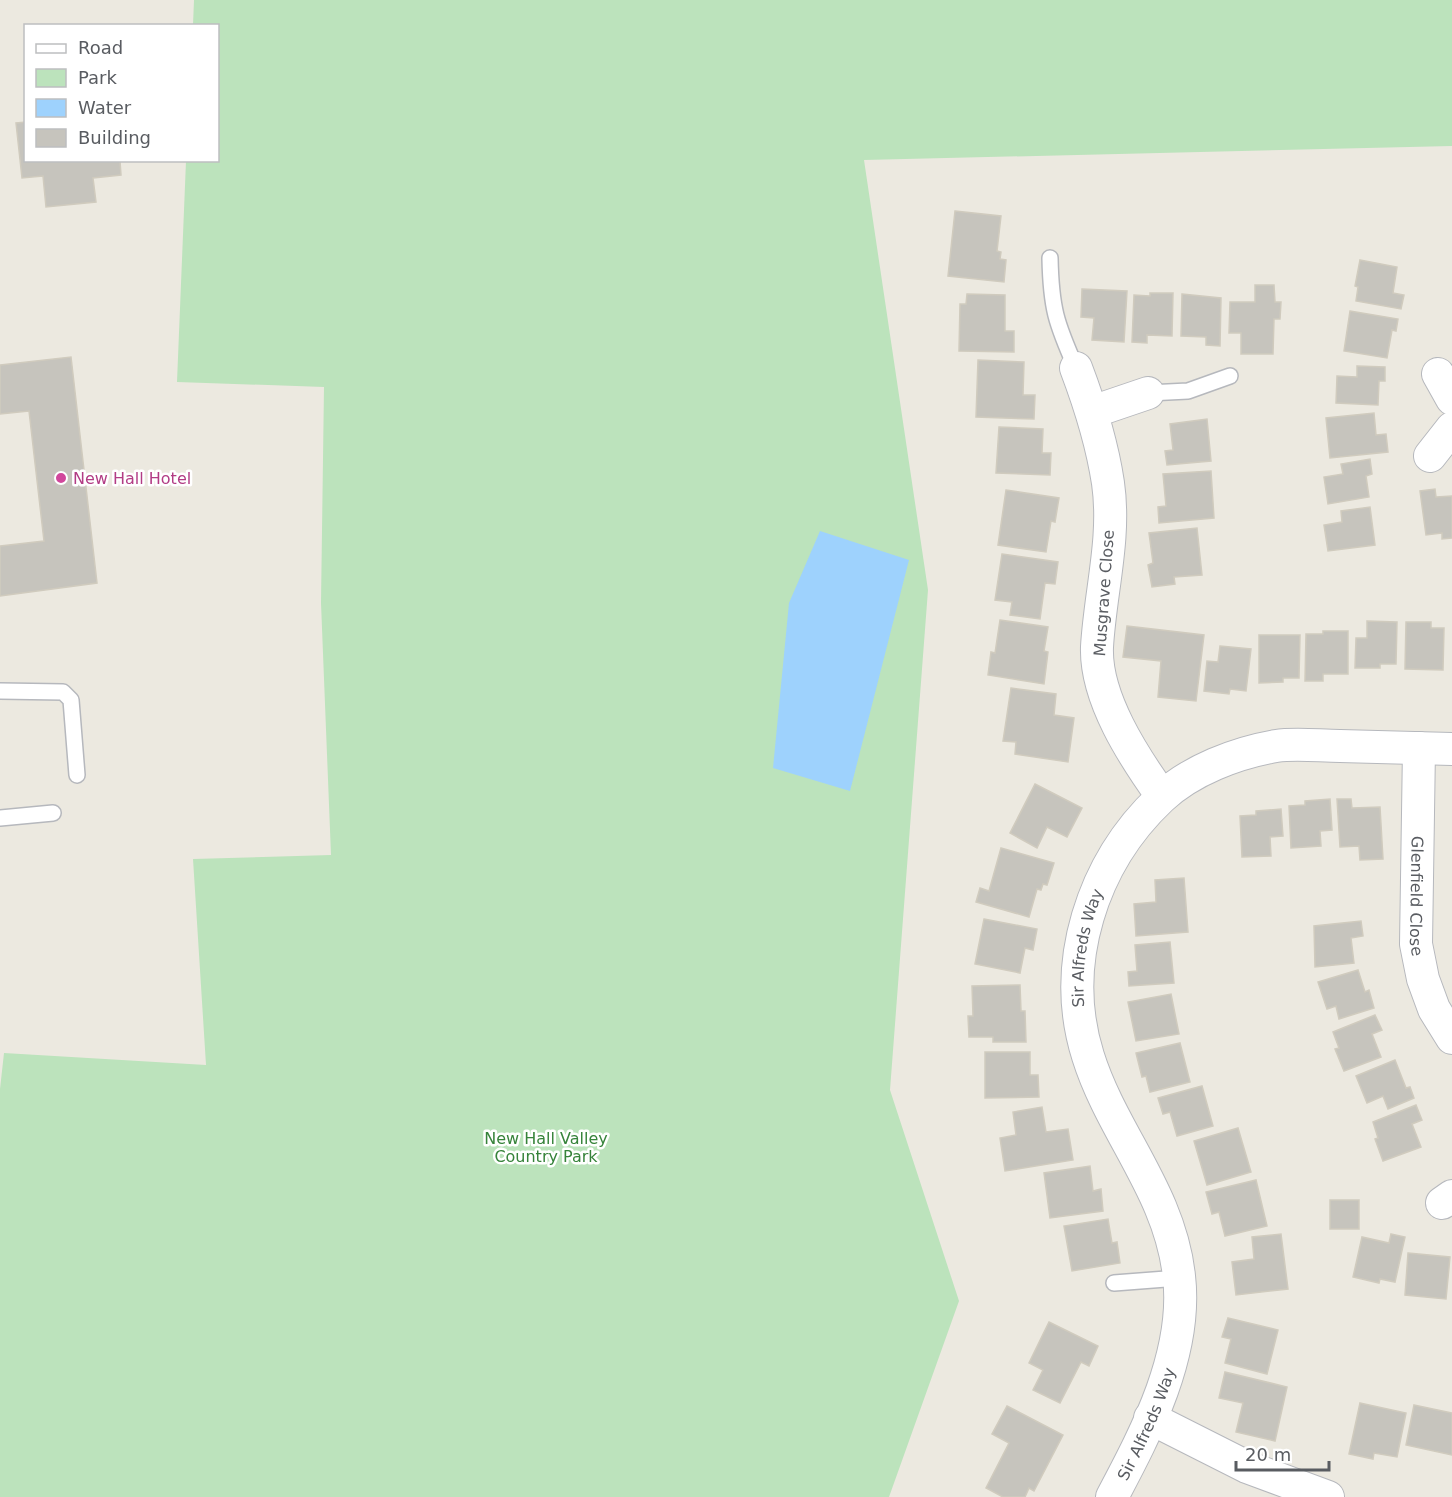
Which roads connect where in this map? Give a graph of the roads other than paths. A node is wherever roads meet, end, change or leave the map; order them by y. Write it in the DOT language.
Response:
graph roads {
  1 [pos="1050,258"];
  2 [pos="1076,368"];
  3 [pos="1230,376"];
  4 [pos="1148,393"];
  5 [pos="1092,412"];
  6 [pos="1452,428"];
  7 [pos="1430,456"];
  8 [pos="0,691"];
  9 [pos="1419,748"];
  10 [pos="1452,749"];
  11 [pos="77,775"];
  12 [pos="1162,796"];
  13 [pos="53,813"];
  14 [pos="0,818"];
  15 [pos="1452,1038"];
  16 [pos="1179,1278"];
  17 [pos="1114,1283"];
  18 [pos="1150,1418"];
  19 [pos="1112,1497"];
  20 [pos="1328,1497"];
  1 -- 2 [label="lane"];
  2 -- 5 [label="street, Musgrave Close"];
  3 -- 4 [label="lane"];
  4 -- 5 [label="street"];
  5 -- 12 [label="street, Musgrave Close"];
  6 -- 7 [label="street"];
  8 -- 11 [label="lane"];
  9 -- 10 [label="street, Sir Alfreds Way"];
  9 -- 12 [label="street, Sir Alfreds Way"];
  9 -- 15 [label="street, Glenfield Close"];
  12 -- 16 [label="street, Sir Alfreds Way"];
  13 -- 14 [label="lane"];
  16 -- 17 [label="lane"];
  16 -- 18 [label="street, Sir Alfreds Way"];
  18 -- 19 [label="street, Sir Alfreds Way"];
  18 -- 20 [label="street"];
}
